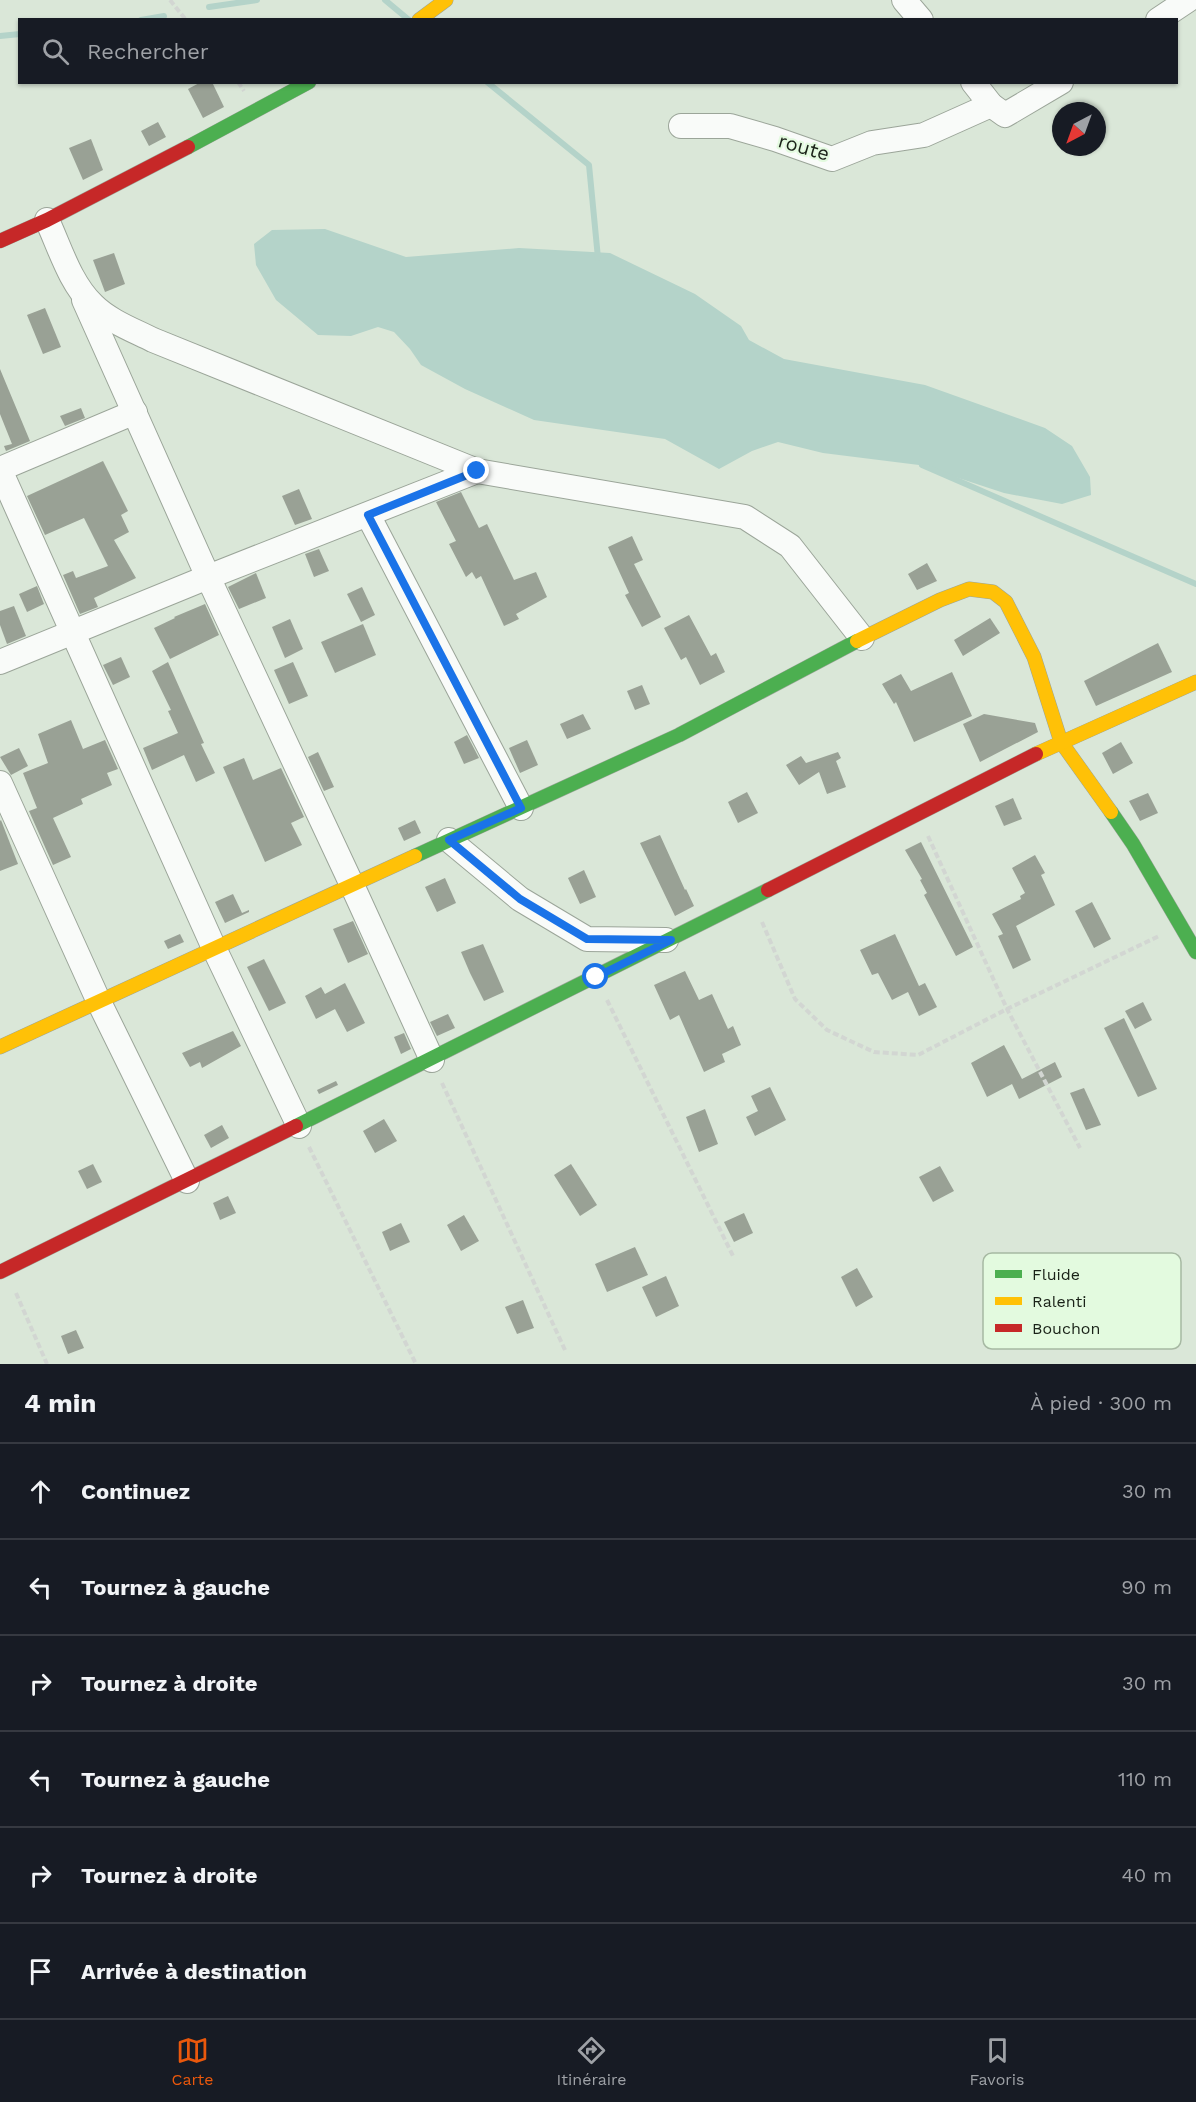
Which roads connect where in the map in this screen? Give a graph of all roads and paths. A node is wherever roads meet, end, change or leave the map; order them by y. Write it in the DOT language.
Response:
graph roads {
  1 [pos="170,0"];
  2 [pos="446,0"];
  3 [pos="904,0"];
  4 [pos="1188,0"];
  5 [pos="424,16"];
  6 [pos="184,18"];
  7 [pos="919,18"];
  8 [pos="1161,18"];
  9 [pos="306,84"];
  10 [pos="975,84"];
  11 [pos="1058,84"];
  12 [pos="991,105"];
  13 [pos="681,126"];
  14 [pos="47,220"];
  15 [pos="0,241"];
  16 [pos="76,284"];
  17 [pos="135,412"];
  18 [pos="0,469"];
  19 [pos="477,471"];
  20 [pos="368,515"];
  21 [pos="208,577"];
  22 [pos="72,634"];
  23 [pos="862,638"];
  24 [pos="0,662"];
  25 [pos="1196,682"];
  26 [pos="1061,742"];
  27 [pos="0,783"];
  28 [pos="521,808"];
  29 [pos="918,815"];
  30 [pos="449,840"];
  31 [pos="352,885"];
  32 [pos="752,898"];
  33 [pos="1181,925"];
  34 [pos="671,940"];
  35 [pos="214,948"];
  36 [pos="1196,952"];
  37 [pos="596,977"];
  38 [pos="99,1002"];
  39 [pos="1008,1009"];
  40 [pos="0,1047"];
  41 [pos="432,1060"];
  42 [pos="298,1126"];
  43 [pos="1080,1148"];
  44 [pos="187,1181"];
  45 [pos="734,1258"];
  46 [pos="2,1266"];
  47 [pos="565,1350"];
  48 [pos="46,1364"];
  49 [pos="416,1364"];
  1 -- 6 [label="path"];
  2 -- 5 [label="street"];
  3 -- 7 [label="street"];
  4 -- 8 [label="street"];
  9 -- 14 [label="street"];
  10 -- 12 [label="street"];
  11 -- 12 [label="street"];
  12 -- 13 [label="street, route"];
  14 -- 15 [label="street"];
  14 -- 16 [label="street"];
  16 -- 17 [label="street"];
  16 -- 19 [label="street"];
  17 -- 18 [label="street"];
  17 -- 21 [label="street"];
  18 -- 22 [label="street"];
  19 -- 20 [label="street"];
  19 -- 23 [label="street"];
  20 -- 21 [label="street"];
  20 -- 28 [label="street"];
  21 -- 22 [label="street"];
  21 -- 31 [label="street"];
  22 -- 24 [label="street"];
  22 -- 35 [label="street"];
  23 -- 26 [label="street"];
  23 -- 28 [label="street"];
  25 -- 26 [label="street"];
  26 -- 29 [label="street"];
  26 -- 33 [label="street"];
  27 -- 38 [label="street"];
  28 -- 30 [label="street"];
  29 -- 32 [label="street"];
  29 -- 39 [label="path"];
  30 -- 31 [label="street"];
  30 -- 34 [label="street"];
  31 -- 35 [label="street"];
  31 -- 41 [label="street"];
  32 -- 34 [label="street"];
  32 -- 39 [label="path"];
  33 -- 36 [label="street"];
  33 -- 39 [label="path"];
  34 -- 37 [label="street"];
  35 -- 38 [label="street"];
  35 -- 42 [label="street"];
  37 -- 41 [label="street"];
  37 -- 45 [label="path"];
  38 -- 40 [label="street"];
  38 -- 44 [label="street"];
  39 -- 43 [label="path"];
  41 -- 42 [label="street"];
  41 -- 47 [label="path"];
  42 -- 44 [label="street"];
  42 -- 49 [label="path"];
  44 -- 46 [label="street"];
  46 -- 48 [label="path"];
}
